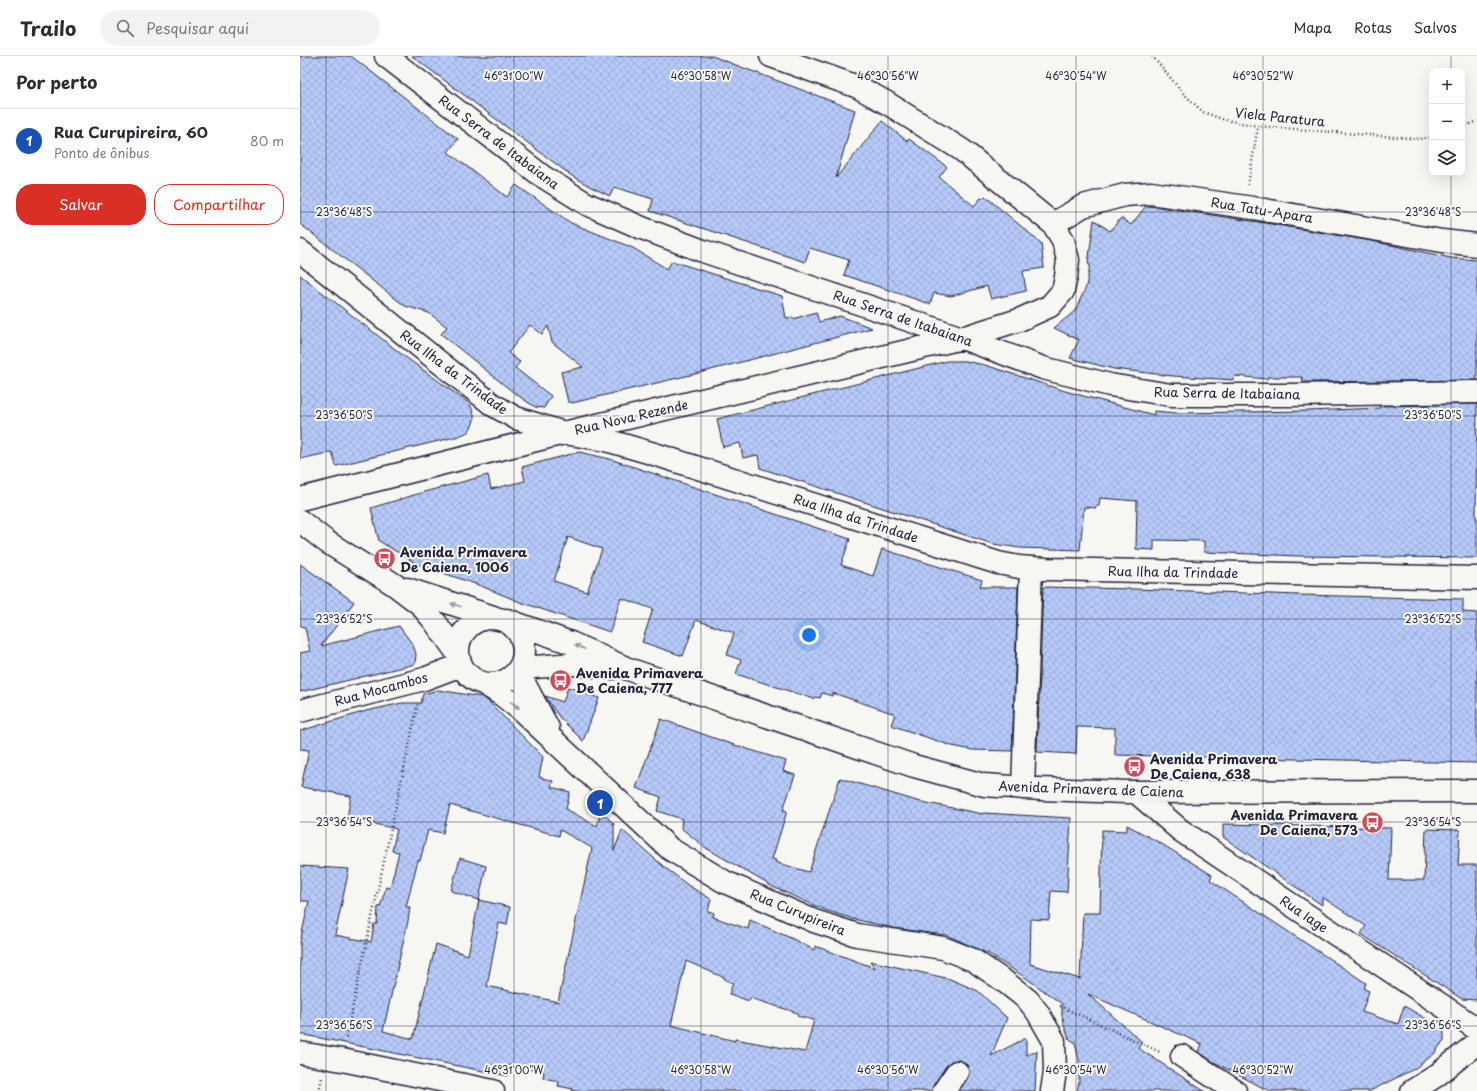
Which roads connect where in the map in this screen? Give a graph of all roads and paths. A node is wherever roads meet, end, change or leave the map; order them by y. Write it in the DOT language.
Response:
graph roads {
  1 [pos="386,56"];
  2 [pos="771,56"];
  3 [pos="1152,56"];
  4 [pos="1477,121"];
  5 [pos="1258,126"];
  6 [pos="1465,126"];
  7 [pos="1429,138"];
  8 [pos="1244,207"];
  9 [pos="1052,224"];
  10 [pos="1477,245"];
  11 [pos="300,250"];
  12 [pos="962,338"];
  13 [pos="1477,392"];
  14 [pos="564,433"];
  15 [pos="300,500"];
  16 [pos="300,521"];
  17 [pos="1031,568"];
  18 [pos="1477,578"];
  19 [pos="395,585"];
  20 [pos="500,619"];
  21 [pos="460,660"];
  22 [pos="628,669"];
  23 [pos="519,670"];
  24 [pos="424,679"];
  25 [pos="483,683"];
  26 [pos="300,712"];
  27 [pos="554,740"];
  28 [pos="1023,788"];
  29 [pos="1477,791"];
  30 [pos="1136,792"];
  31 [pos="1057,1004"];
  32 [pos="1477,1030"];
  33 [pos="1477,1043"];
  34 [pos="300,1053"];
  35 [pos="1182,1056"];
  36 [pos="342,1060"];
  37 [pos="957,1072"];
  38 [pos="493,1091"];
  39 [pos="944,1091"];
  40 [pos="1052,1091"];
  41 [pos="1235,1091"];
  42 [pos="1412,1091"];
  1 -- 12 [label="street, Rua Serra de Itabaiana"];
  2 -- 9 [label="street, Rua Nova Rezende"];
  3 -- 5 [label="path, Viela Paratura"];
  4 -- 6 [label="path"];
  5 -- 7 [label="path, Viela Paratura"];
  5 -- 8 [label="path"];
  8 -- 9 [label="street, Rua Tatu-Apara"];
  8 -- 10 [label="street, Rua Tatu-Apara"];
  9 -- 12 [label="street, Rua Nova Rezende"];
  11 -- 14 [label="street, Rua Ilha da Trindade"];
  12 -- 13 [label="street, Rua Serra de Itabaiana"];
  12 -- 14 [label="street, Rua Nova Rezende"];
  14 -- 15 [label="street, Rua Nova Rezende"];
  14 -- 17 [label="street, Rua Ilha da Trindade"];
  16 -- 19 [label="street, Avenida Primavera de Caiena"];
  17 -- 18 [label="street, Rua Ilha da Trindade"];
  17 -- 28 [label="street"];
  20 -- 19 [label="street, Avenida Primavera de Caiena, one-way"];
  19 -- 21 [label="street, Avenida Primavera de Caiena"];
  20 -- 21 [label="street"];
  22 -- 20 [label="street, Avenida Primavera de Caiena, one-way"];
  20 -- 23 [label="street"];
  21 -- 24 [label="street, Rua Mocambos"];
  21 -- 25 [label="street"];
  22 -- 23 [label="street, Avenida Primavera de Caiena"];
  22 -- 28 [label="street, Avenida Primavera de Caiena"];
  23 -- 25 [label="street"];
  23 -- 27 [label="street, Rua Curupireira"];
  24 -- 26 [label="street, Rua Mocambos"];
  24 -- 36 [label="path"];
  25 -- 27 [label="street, Rua Curupireira, one-way"];
  27 -- 40 [label="street, Rua Curupireira"];
  28 -- 30 [label="street, Avenida Primavera de Caiena"];
  29 -- 30 [label="street, Avenida Primavera de Caiena"];
  30 -- 32 [label="street, Rua Iage"];
  31 -- 35 [label="path"];
  33 -- 42 [label="street"];
  34 -- 36 [label="street"];
  35 -- 41 [label="street"];
  36 -- 38 [label="street"];
  37 -- 39 [label="street"];
}
